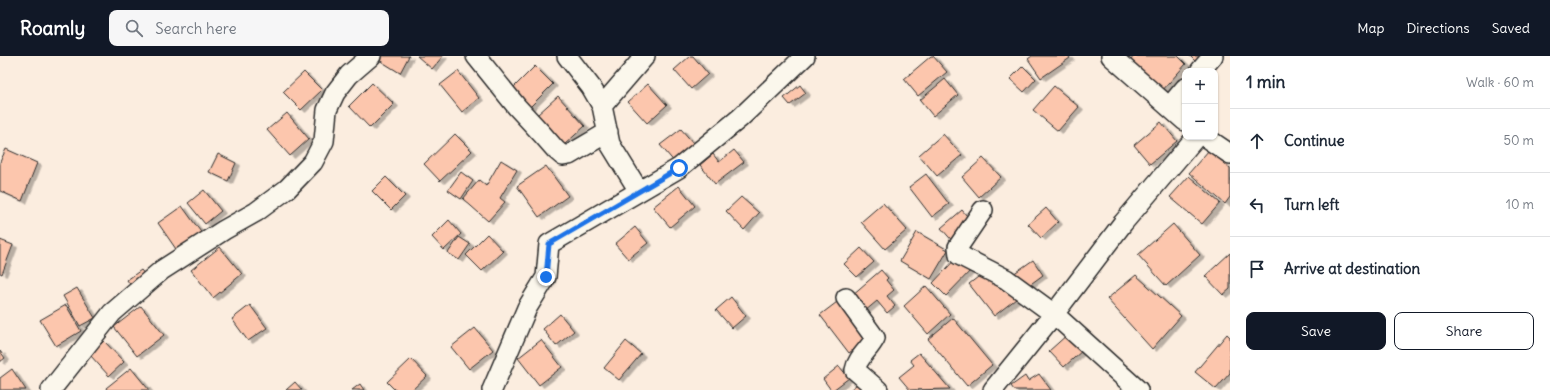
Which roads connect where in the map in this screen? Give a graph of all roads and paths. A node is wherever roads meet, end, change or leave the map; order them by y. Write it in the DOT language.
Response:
graph roads {
  1 [pos="371,56"];
  2 [pos="476,56"];
  3 [pos="567,56"];
  4 [pos="645,56"];
  5 [pos="805,56"];
  6 [pos="1111,56"];
  7 [pos="1213,56"];
  8 [pos="1203,68"];
  9 [pos="1182,92"];
  10 [pos="602,106"];
  11 [pos="1169,107"];
  12 [pos="1182,118"];
  13 [pos="608,132"];
  14 [pos="1193,140"];
  15 [pos="1209,140"];
  16 [pos="1230,154"];
  17 [pos="639,191"];
  18 [pos="983,210"];
  19 [pos="846,298"];
  20 [pos="1054,314"];
  21 [pos="51,390"];
  22 [pos="492,390"];
  23 [pos="878,390"];
  24 [pos="993,390"];
  25 [pos="1138,390"];
  1 -- 21 [label="street"];
  2 -- 13 [label="street"];
  3 -- 10 [label="street"];
  4 -- 10 [label="street"];
  5 -- 17 [label="street"];
  6 -- 11 [label="street"];
  7 -- 8 [label="street"];
  9 -- 11 [label="street"];
  10 -- 13 [label="street"];
  11 -- 12 [label="street"];
  13 -- 17 [label="street"];
  14 -- 20 [label="street"];
  15 -- 16 [label="street"];
  17 -- 22 [label="street"];
  18 -- 20 [label="street"];
  19 -- 23 [label="street"];
  20 -- 24 [label="street"];
  20 -- 25 [label="street"];
}
